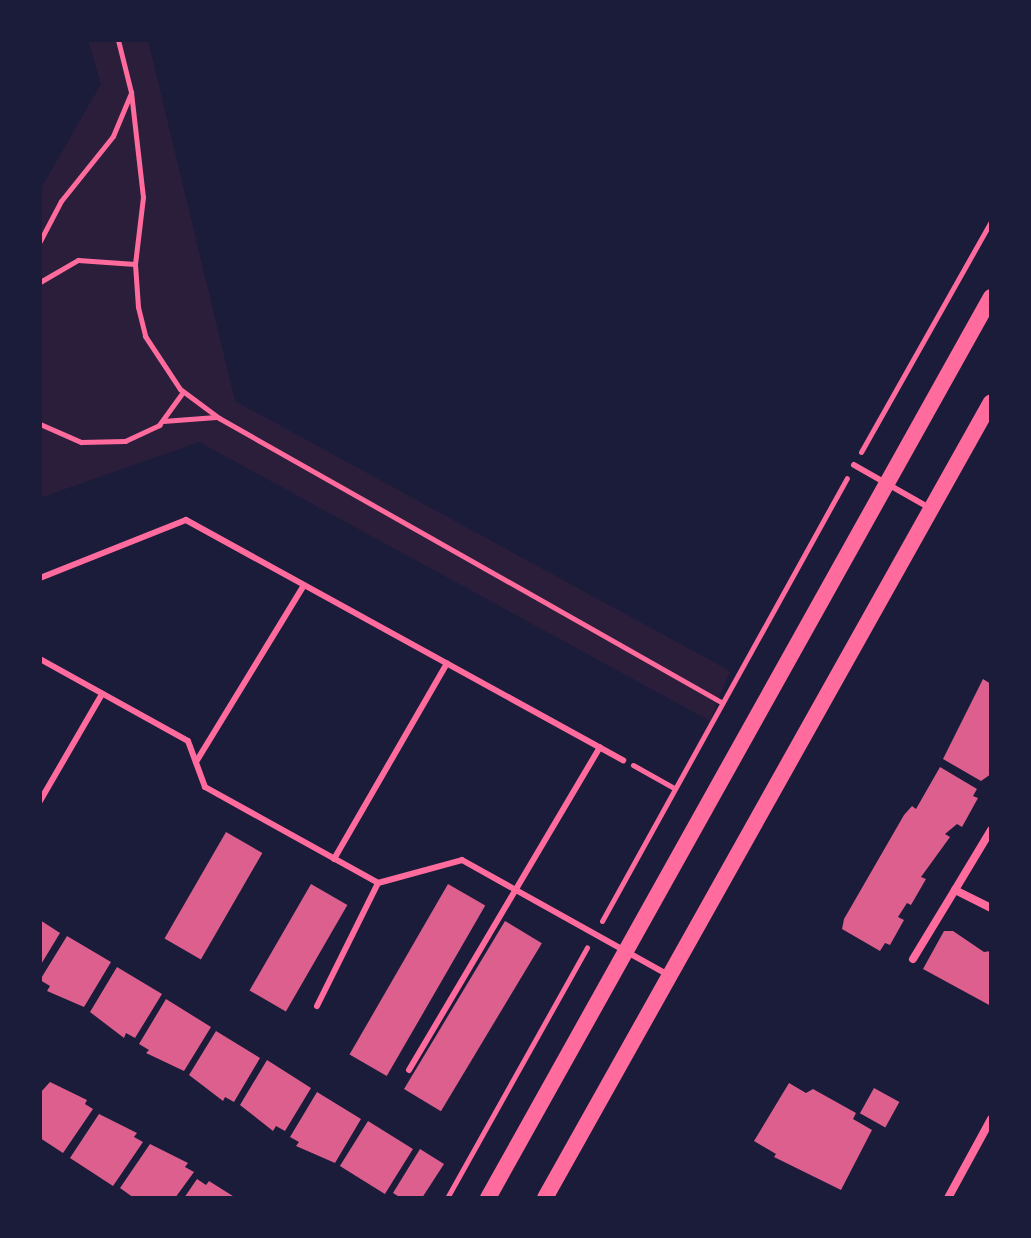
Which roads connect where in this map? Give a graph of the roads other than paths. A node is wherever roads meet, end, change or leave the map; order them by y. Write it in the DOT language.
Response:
graph roads {
  1 [pos="991,297"];
  2 [pos="991,402"];
  3 [pos="854,465"];
  4 [pos="887,484"];
  5 [pos="931,509"];
  6 [pos="40,578"];
  7 [pos="304,585"];
  8 [pos="40,659"];
  9 [pos="447,663"];
  10 [pos="102,694"];
  11 [pos="600,747"];
  12 [pos="623,760"];
  13 [pos="196,762"];
  14 [pos="40,801"];
  15 [pos="991,830"];
  16 [pos="334,859"];
  17 [pos="378,883"];
  18 [pos="514,889"];
  19 [pos="955,890"];
  20 [pos="991,908"];
  21 [pos="626,949"];
  22 [pos="913,959"];
  23 [pos="669,975"];
  24 [pos="317,1006"];
  25 [pos="409,1070"];
  26 [pos="991,1119"];
  27 [pos="488,1198"];
  28 [pos="545,1198"];
  29 [pos="948,1198"];
  1 -- 4 [label="main road"];
  2 -- 5 [label="main road"];
  3 -- 4 [label="lane"];
  4 -- 5 [label="lane"];
  4 -- 21 [label="main road"];
  5 -- 23 [label="main road"];
  6 -- 7 [label="lane"];
  7 -- 9 [label="lane"];
  7 -- 13 [label="lane"];
  8 -- 10 [label="lane"];
  9 -- 11 [label="lane"];
  9 -- 16 [label="lane"];
  10 -- 13 [label="lane"];
  10 -- 14 [label="lane"];
  11 -- 12 [label="lane"];
  11 -- 18 [label="lane"];
  13 -- 16 [label="lane"];
  15 -- 19 [label="street"];
  16 -- 17 [label="lane"];
  17 -- 18 [label="lane"];
  17 -- 24 [label="lane"];
  18 -- 21 [label="lane"];
  18 -- 25 [label="lane"];
  19 -- 20 [label="street"];
  19 -- 22 [label="street"];
  21 -- 23 [label="lane"];
  21 -- 27 [label="main road"];
  23 -- 28 [label="main road"];
  26 -- 29 [label="street"];
}
